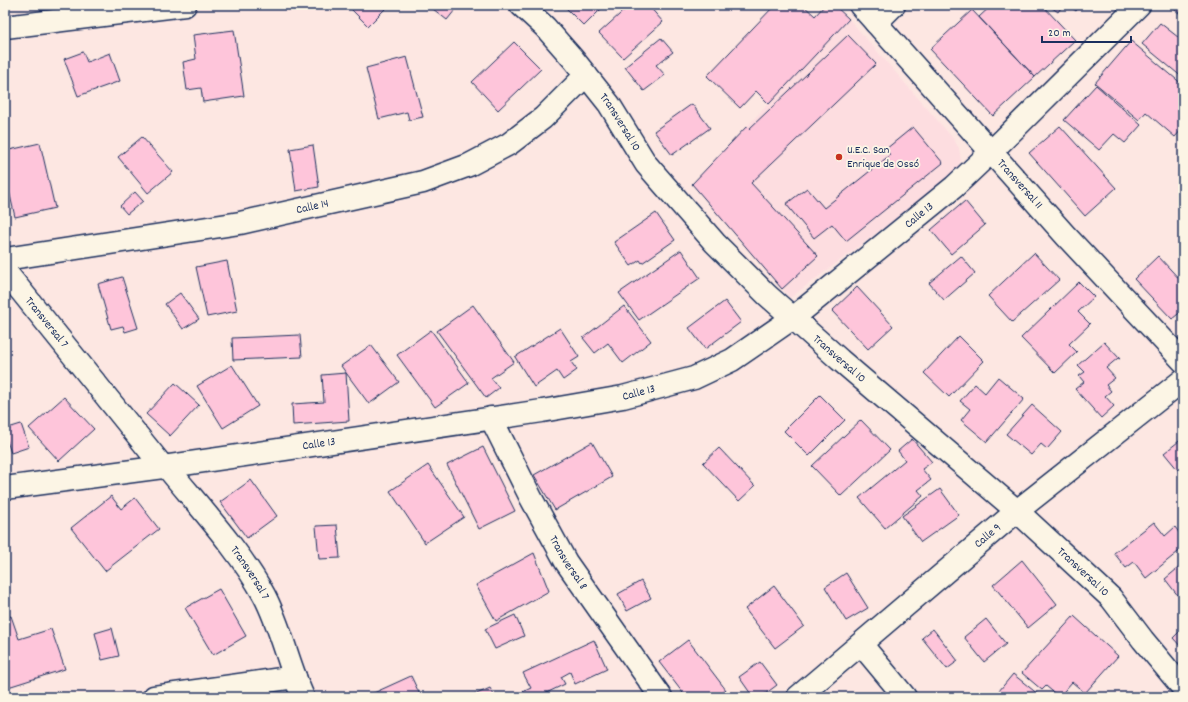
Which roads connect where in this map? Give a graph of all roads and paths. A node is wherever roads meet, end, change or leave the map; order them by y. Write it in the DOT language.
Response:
graph roads {
  1 [pos="185,5"];
  2 [pos="521,5"];
  3 [pos="860,5"];
  4 [pos="894,5"];
  5 [pos="1139,5"];
  6 [pos="876,23"];
  7 [pos="5,27"];
  8 [pos="586,75"];
  9 [pos="992,152"];
  10 [pos="5,259"];
  11 [pos="5,271"];
  12 [pos="793,318"];
  13 [pos="1183,361"];
  14 [pos="1183,380"];
  15 [pos="491,418"];
  16 [pos="164,466"];
  17 [pos="5,488"];
  18 [pos="1017,511"];
  19 [pos="861,644"];
  20 [pos="299,687"];
  21 [pos="1183,688"];
  22 [pos="154,697"];
  23 [pos="661,697"];
  24 [pos="798,697"];
  25 [pos="905,697"];
  1 -- 7 [label="street"];
  2 -- 8 [label="street, Transversal 10"];
  3 -- 6 [label="street, Transversal 11"];
  4 -- 6 [label="street"];
  5 -- 9 [label="street, Calle 13"];
  6 -- 9 [label="street, Transversal 11"];
  8 -- 10 [label="street, Calle 14"];
  8 -- 12 [label="street, Transversal 10"];
  9 -- 12 [label="street, Calle 13"];
  9 -- 13 [label="street, Transversal 11"];
  11 -- 16 [label="street, Transversal 7"];
  12 -- 15 [label="street, Calle 13"];
  12 -- 18 [label="street, Transversal 10"];
  14 -- 18 [label="street, Calle 9"];
  15 -- 16 [label="street, Calle 13"];
  15 -- 23 [label="street, Transversal 8"];
  16 -- 17 [label="street, Calle 13"];
  16 -- 20 [label="street, Transversal 7"];
  18 -- 19 [label="street, Calle 9"];
  18 -- 21 [label="street, Transversal 10"];
  19 -- 24 [label="street, Calle 9"];
  19 -- 25 [label="street"];
  20 -- 22 [label="street"];
}
